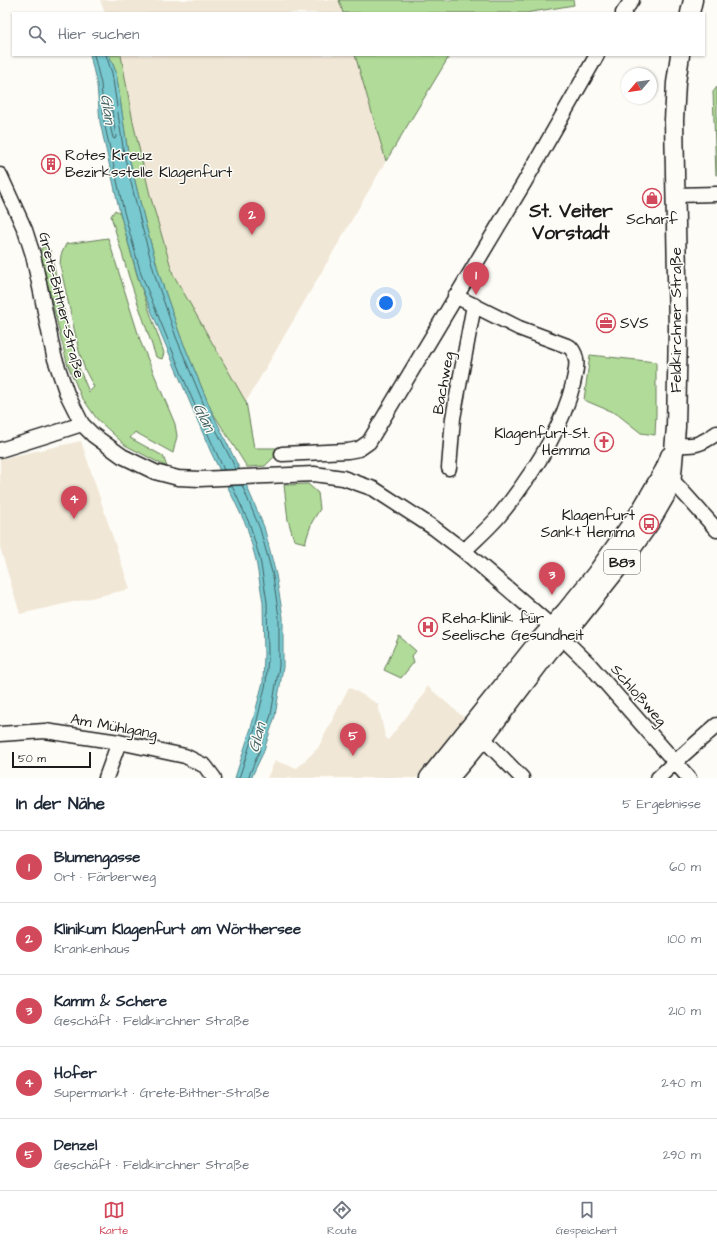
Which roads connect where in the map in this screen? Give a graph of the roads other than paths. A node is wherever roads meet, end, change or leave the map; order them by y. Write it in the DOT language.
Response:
graph roads {
  1 [pos="632,0"];
  2 [pos="693,0"];
  3 [pos="624,12"];
  4 [pos="690,12"];
  5 [pos="596,56"];
  6 [pos="680,56"];
  7 [pos="0,175"];
  8 [pos="717,194"];
  9 [pos="675,196"];
  10 [pos="455,296"];
  11 [pos="474,306"];
  12 [pos="82,424"];
  13 [pos="717,433"];
  14 [pos="675,445"];
  15 [pos="0,450"];
  16 [pos="282,454"];
  17 [pos="449,468"];
  18 [pos="668,475"];
  19 [pos="717,530"];
  20 [pos="464,551"];
  21 [pos="557,632"];
  22 [pos="717,725"];
  23 [pos="477,732"];
  24 [pos="0,734"];
  25 [pos="119,742"];
  26 [pos="675,762"];
  27 [pos="106,778"];
  28 [pos="214,778"];
  29 [pos="429,778"];
  30 [pos="449,778"];
  31 [pos="522,778"];
  32 [pos="658,778"];
  33 [pos="689,778"];
  1 -- 3 [label="street"];
  2 -- 4 [label="main road"];
  5 -- 10 [label="street"];
  6 -- 9 [label="main road, Feldkirchner Straße"];
  7 -- 12 [label="street, Grete-Bittner-Straße"];
  8 -- 9 [label="street"];
  9 -- 14 [label="main road, Feldkirchner Straße"];
  10 -- 11 [label="street"];
  10 -- 16 [label="street"];
  11 -- 17 [label="street, Bachweg"];
  11 -- 20 [label="street"];
  12 -- 15 [label="street"];
  12 -- 20 [label="street, Grete-Bittner-Straße"];
  13 -- 14 [label="street"];
  14 -- 18 [label="main road, Feldkirchner Straße / B83"];
  18 -- 19 [label="street"];
  18 -- 21 [label="main road, Feldkirchner Straße / B83"];
  20 -- 21 [label="street, Grete-Bittner-Straße"];
  21 -- 23 [label="main road, Feldkirchner Straße / B83"];
  21 -- 26 [label="street, Schloßweg"];
  22 -- 26 [label="street"];
  23 -- 29 [label="main road, Feldkirchner Straße / B83"];
  23 -- 30 [label="main road, Feldkirchner Straße / B83"];
  23 -- 31 [label="street"];
  24 -- 25 [label="street, Am Mühlgang"];
  25 -- 27 [label="street"];
  25 -- 28 [label="street, Am Mühlgang"];
  26 -- 32 [label="street"];
  26 -- 33 [label="street, Schloßweg"];
}
